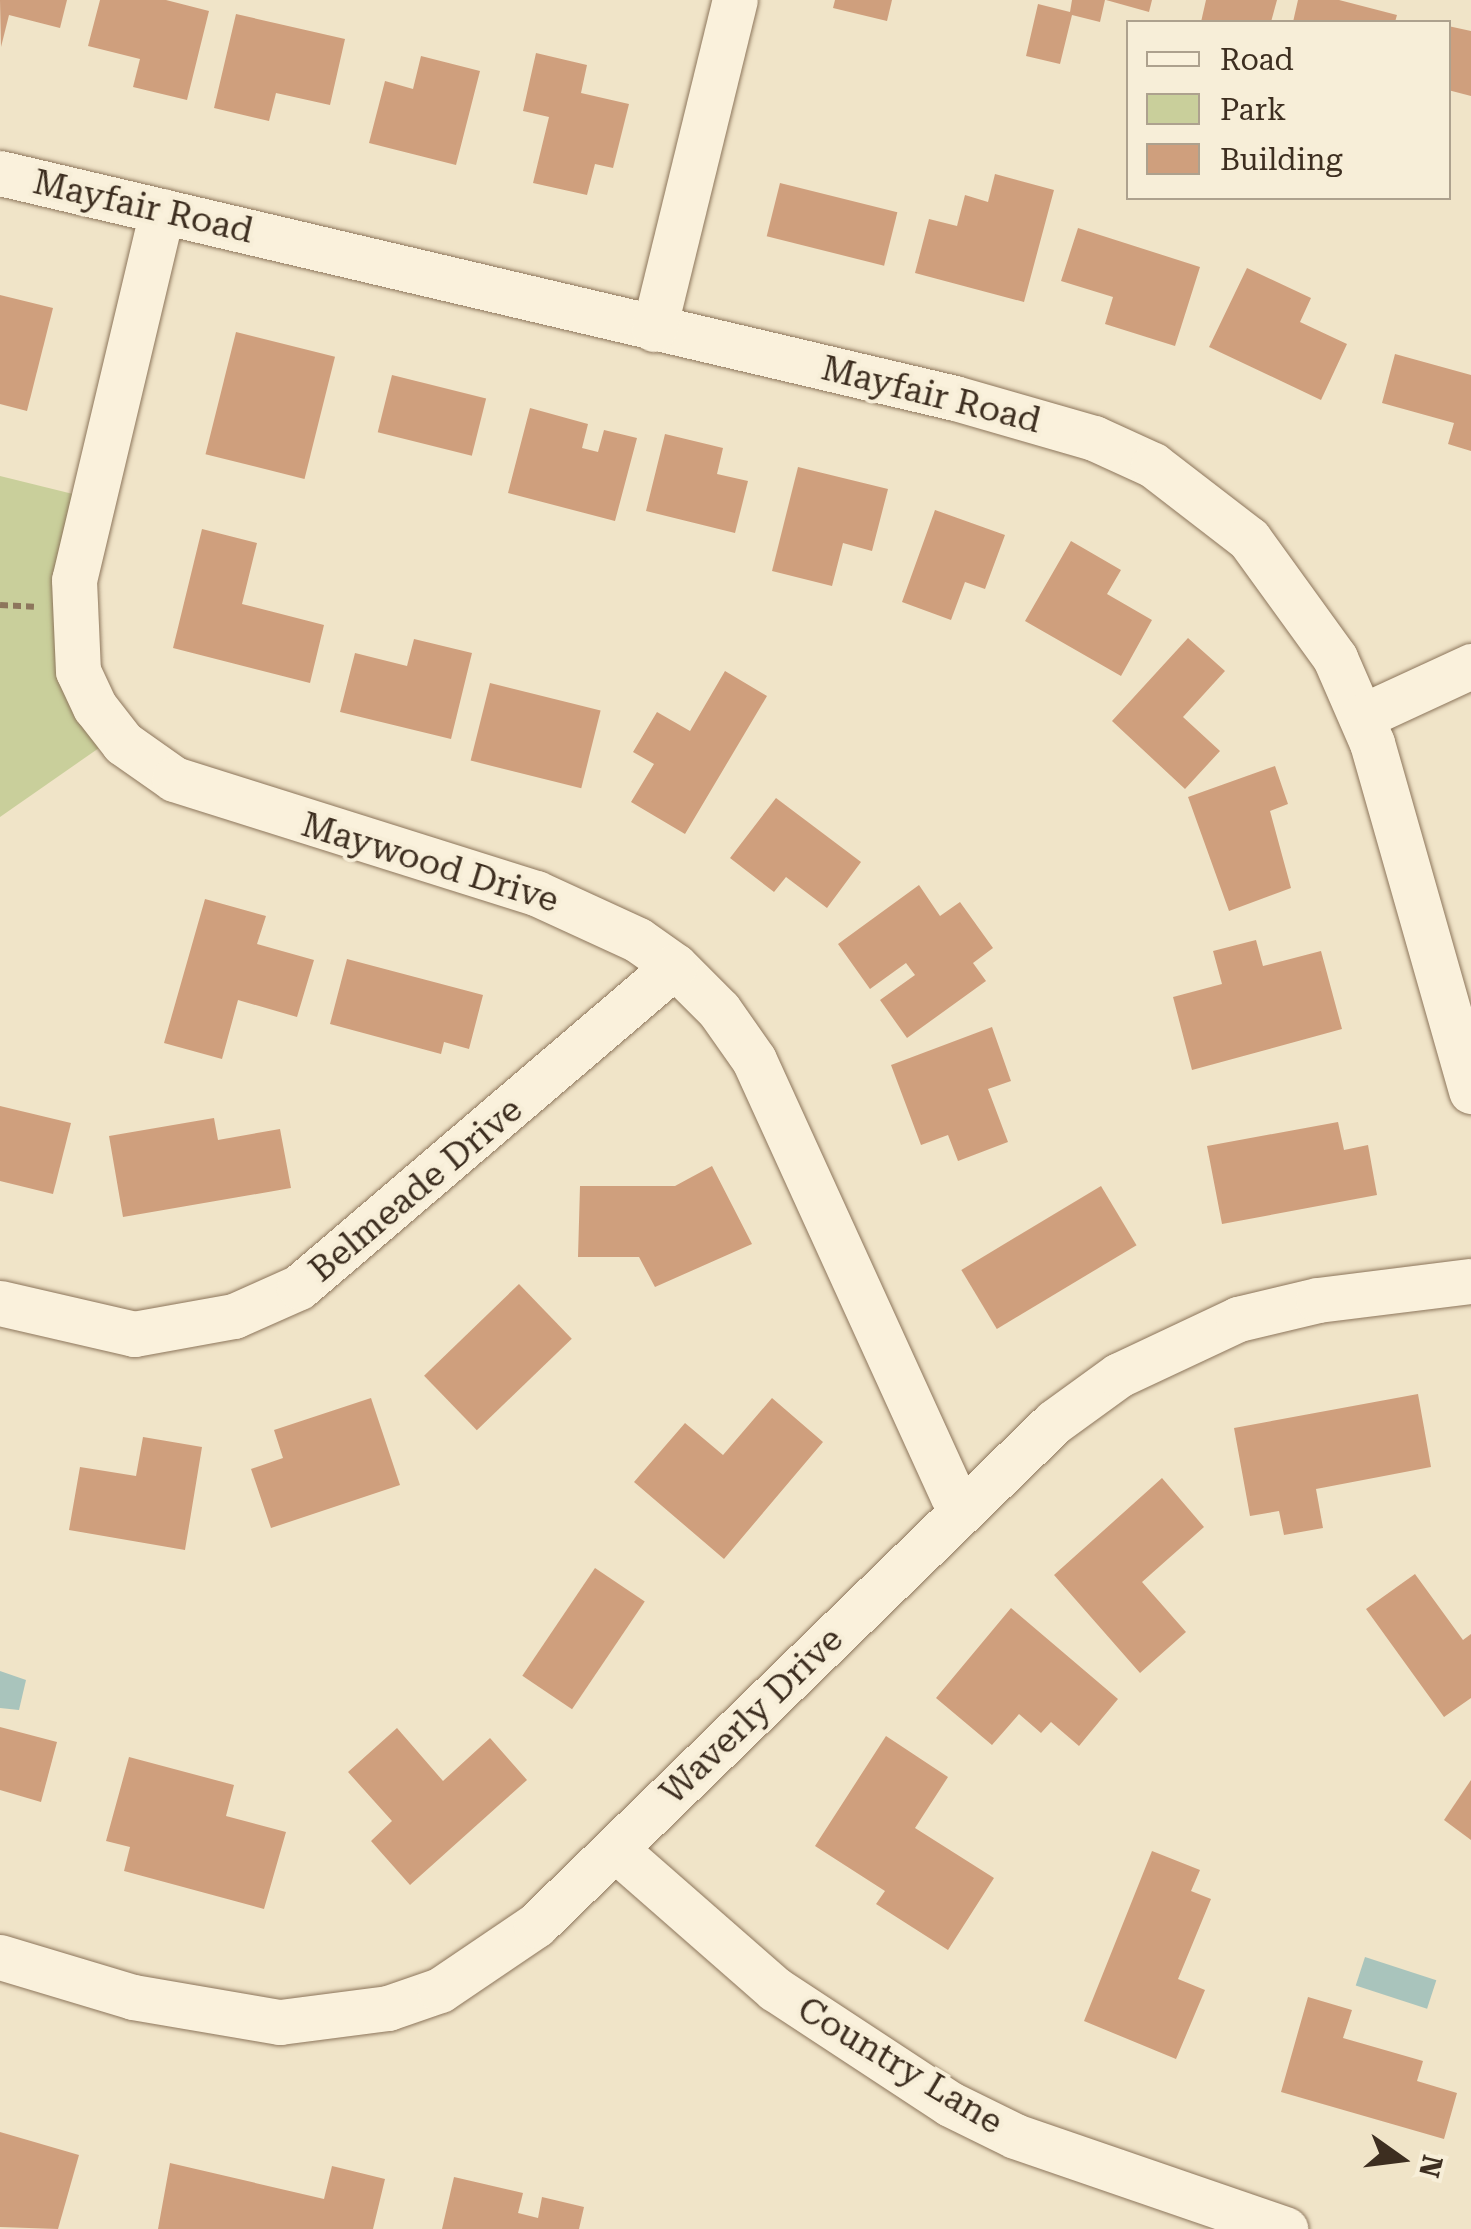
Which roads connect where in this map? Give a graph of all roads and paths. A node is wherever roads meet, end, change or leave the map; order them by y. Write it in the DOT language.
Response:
graph roads {
  1 [pos="735,0"];
  2 [pos="0,173"];
  3 [pos="162,212"];
  4 [pos="654,329"];
  5 [pos="1471,666"];
  6 [pos="1362,716"];
  7 [pos="675,966"];
  8 [pos="1471,1091"];
  9 [pos="1471,1281"];
  10 [pos="0,1303"];
  11 [pos="965,1508"];
  12 [pos="615,1850"];
  13 [pos="0,1958"];
  14 [pos="1284,2229"];
  1 -- 4 [label="street"];
  2 -- 3 [label="street, Mayfair Road"];
  3 -- 4 [label="street, Mayfair Road"];
  3 -- 7 [label="street, Maywood Drive"];
  4 -- 6 [label="street, Mayfair Road"];
  5 -- 6 [label="street"];
  6 -- 8 [label="street, Mayfair Road"];
  7 -- 10 [label="street, Belmeade Drive"];
  7 -- 11 [label="street, Maywood Drive"];
  9 -- 11 [label="street, Waverly Drive"];
  11 -- 12 [label="street, Waverly Drive"];
  12 -- 13 [label="street, Waverly Drive"];
  12 -- 14 [label="street, Country Lane"];
}
